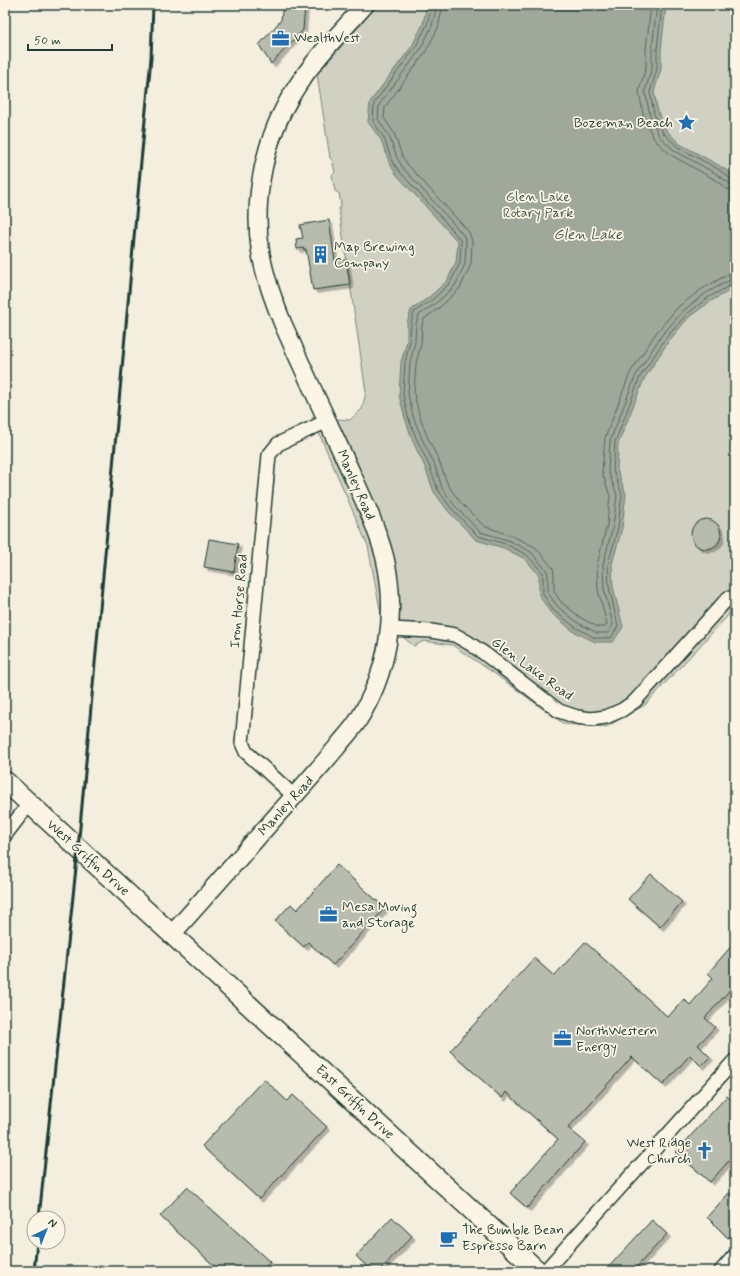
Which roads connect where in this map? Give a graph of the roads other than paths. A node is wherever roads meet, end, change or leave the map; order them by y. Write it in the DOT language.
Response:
graph roads {
  1 [pos="365,5"];
  2 [pos="327,421"];
  3 [pos="728,598"];
  4 [pos="390,628"];
  5 [pos="5,781"];
  6 [pos="294,796"];
  7 [pos="29,804"];
  8 [pos="5,835"];
  9 [pos="172,934"];
  10 [pos="735,1060"];
  11 [pos="735,1255"];
  12 [pos="538,1271"];
  13 [pos="545,1271"];
  14 [pos="721,1271"];
  1 -- 2 [label="street, Manley Road"];
  2 -- 4 [label="street, Manley Road"];
  2 -- 6 [label="street, Iron Horse Road"];
  3 -- 4 [label="street, Glen Lake Road"];
  4 -- 6 [label="street, Manley Road"];
  5 -- 7 [label="main road, West Griffin Drive"];
  6 -- 9 [label="street, Manley Road"];
  7 -- 8 [label="street"];
  7 -- 9 [label="main road, West Griffin Drive"];
  9 -- 12 [label="main road, East Griffin Drive"];
  10 -- 13 [label="street"];
  11 -- 14 [label="street"];
}
